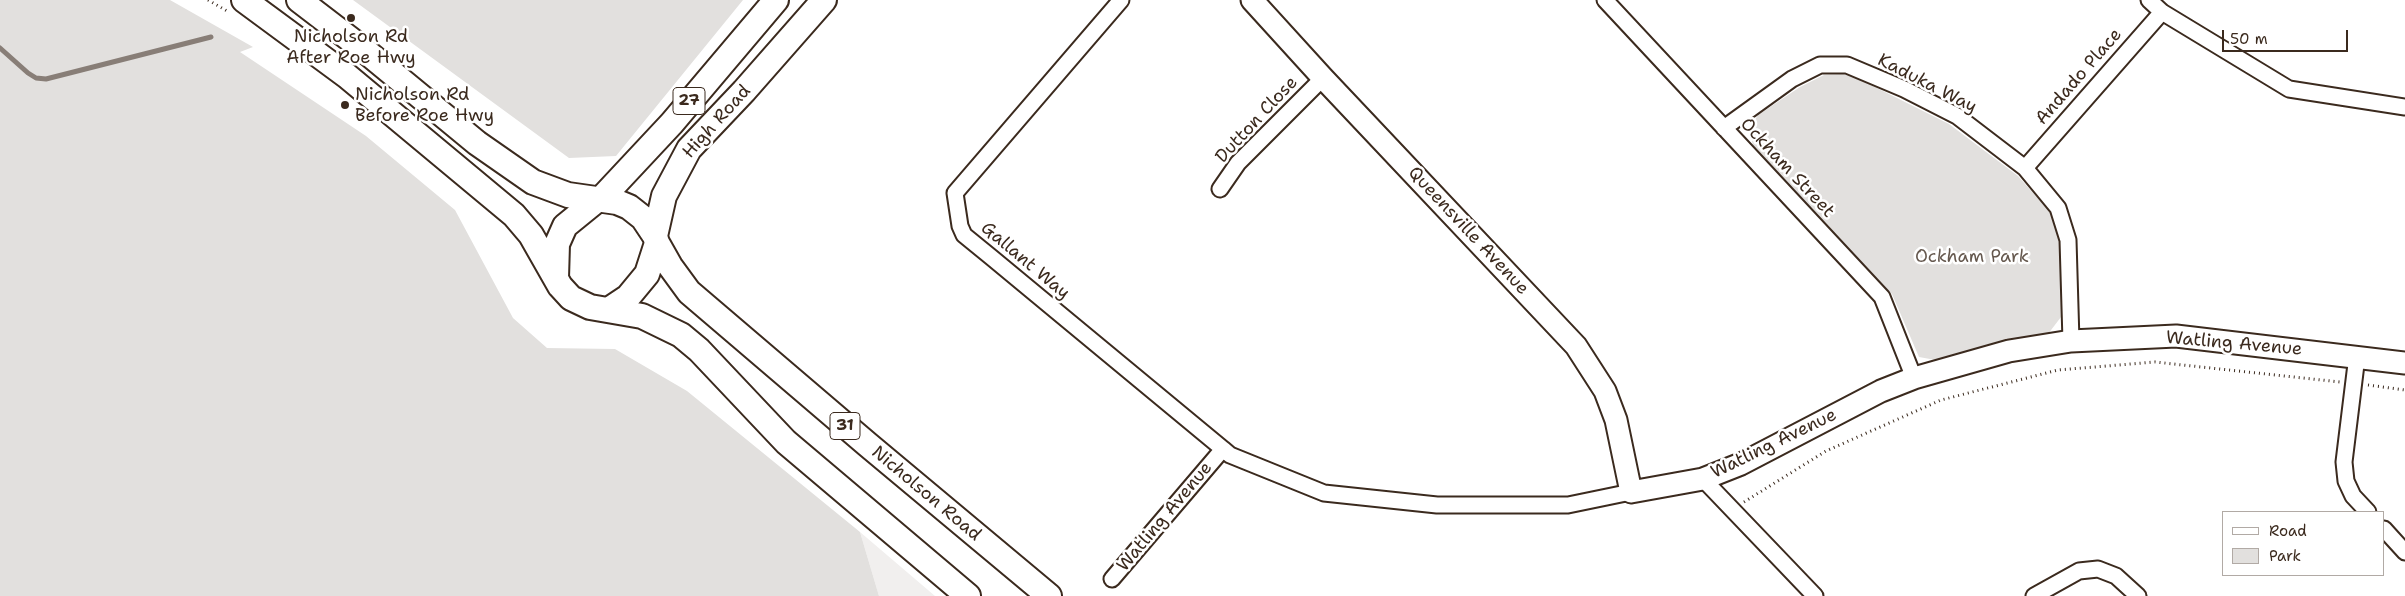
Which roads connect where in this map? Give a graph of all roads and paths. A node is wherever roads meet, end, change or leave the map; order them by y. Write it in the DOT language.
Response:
graph roads {
  1 [pos="244,0"];
  2 [pos="300,0"];
  3 [pos="776,0"];
  4 [pos="824,0"];
  5 [pos="1122,0"];
  6 [pos="1252,0"];
  7 [pos="1605,0"];
  8 [pos="2149,0"];
  9 [pos="2162,12"];
  10 [pos="1323,78"];
  11 [pos="2405,107"];
  12 [pos="1724,128"];
  13 [pos="2024,168"];
  14 [pos="1220,189"];
  15 [pos="599,200"];
  16 [pos="656,239"];
  17 [pos="556,278"];
  18 [pos="610,309"];
  19 [pos="2071,341"];
  20 [pos="2357,356"];
  21 [pos="2405,363"];
  22 [pos="1914,378"];
  23 [pos="2353,383"];
  24 [pos="2405,390"];
  25 [pos="1223,449"];
  26 [pos="1703,479"];
  27 [pos="1631,492"];
  28 [pos="1733,510"];
  29 [pos="2367,511"];
  30 [pos="2385,530"];
  31 [pos="2405,552"];
  32 [pos="1112,579"];
  33 [pos="968,596"];
  34 [pos="1049,596"];
  35 [pos="1815,596"];
  36 [pos="2034,596"];
  37 [pos="2138,596"];
  1 -- 17 [label="main road"];
  2 -- 15 [label="main road, Nicholson Road / 31"];
  3 -- 15 [label="main road, High Road / 27"];
  4 -- 16 [label="main road, High Road / 27"];
  5 -- 25 [label="street, Gallant Way"];
  6 -- 10 [label="street, Queensville Avenue"];
  7 -- 12 [label="street, Ockham Street"];
  8 -- 9 [label="street"];
  9 -- 11 [label="street"];
  9 -- 13 [label="street, Andado Place"];
  10 -- 14 [label="street, Dutton Close"];
  10 -- 27 [label="street, Queensville Avenue"];
  12 -- 13 [label="street, Kaduka Way"];
  12 -- 22 [label="street, Ockham Street"];
  13 -- 19 [label="street, Kaduka Way"];
  15 -- 16 [label="main road, Nicholson Road / 31"];
  15 -- 17 [label="main road"];
  16 -- 18 [label="main road"];
  16 -- 34 [label="main road, Nicholson Road / 31"];
  17 -- 18 [label="main road"];
  18 -- 33 [label="main road"];
  19 -- 20 [label="street, Watling Avenue"];
  19 -- 22 [label="street, Watling Avenue"];
  20 -- 21 [label="street, Watling Avenue"];
  20 -- 23 [label="street"];
  22 -- 26 [label="street, Watling Avenue"];
  23 -- 24 [label="path"];
  23 -- 28 [label="path"];
  23 -- 29 [label="street"];
  25 -- 27 [label="street, Watling Avenue"];
  25 -- 32 [label="street, Watling Avenue"];
  26 -- 27 [label="street, Watling Avenue"];
  26 -- 28 [label="street"];
  28 -- 35 [label="street"];
  30 -- 31 [label="street"];
  36 -- 37 [label="street"];
}
